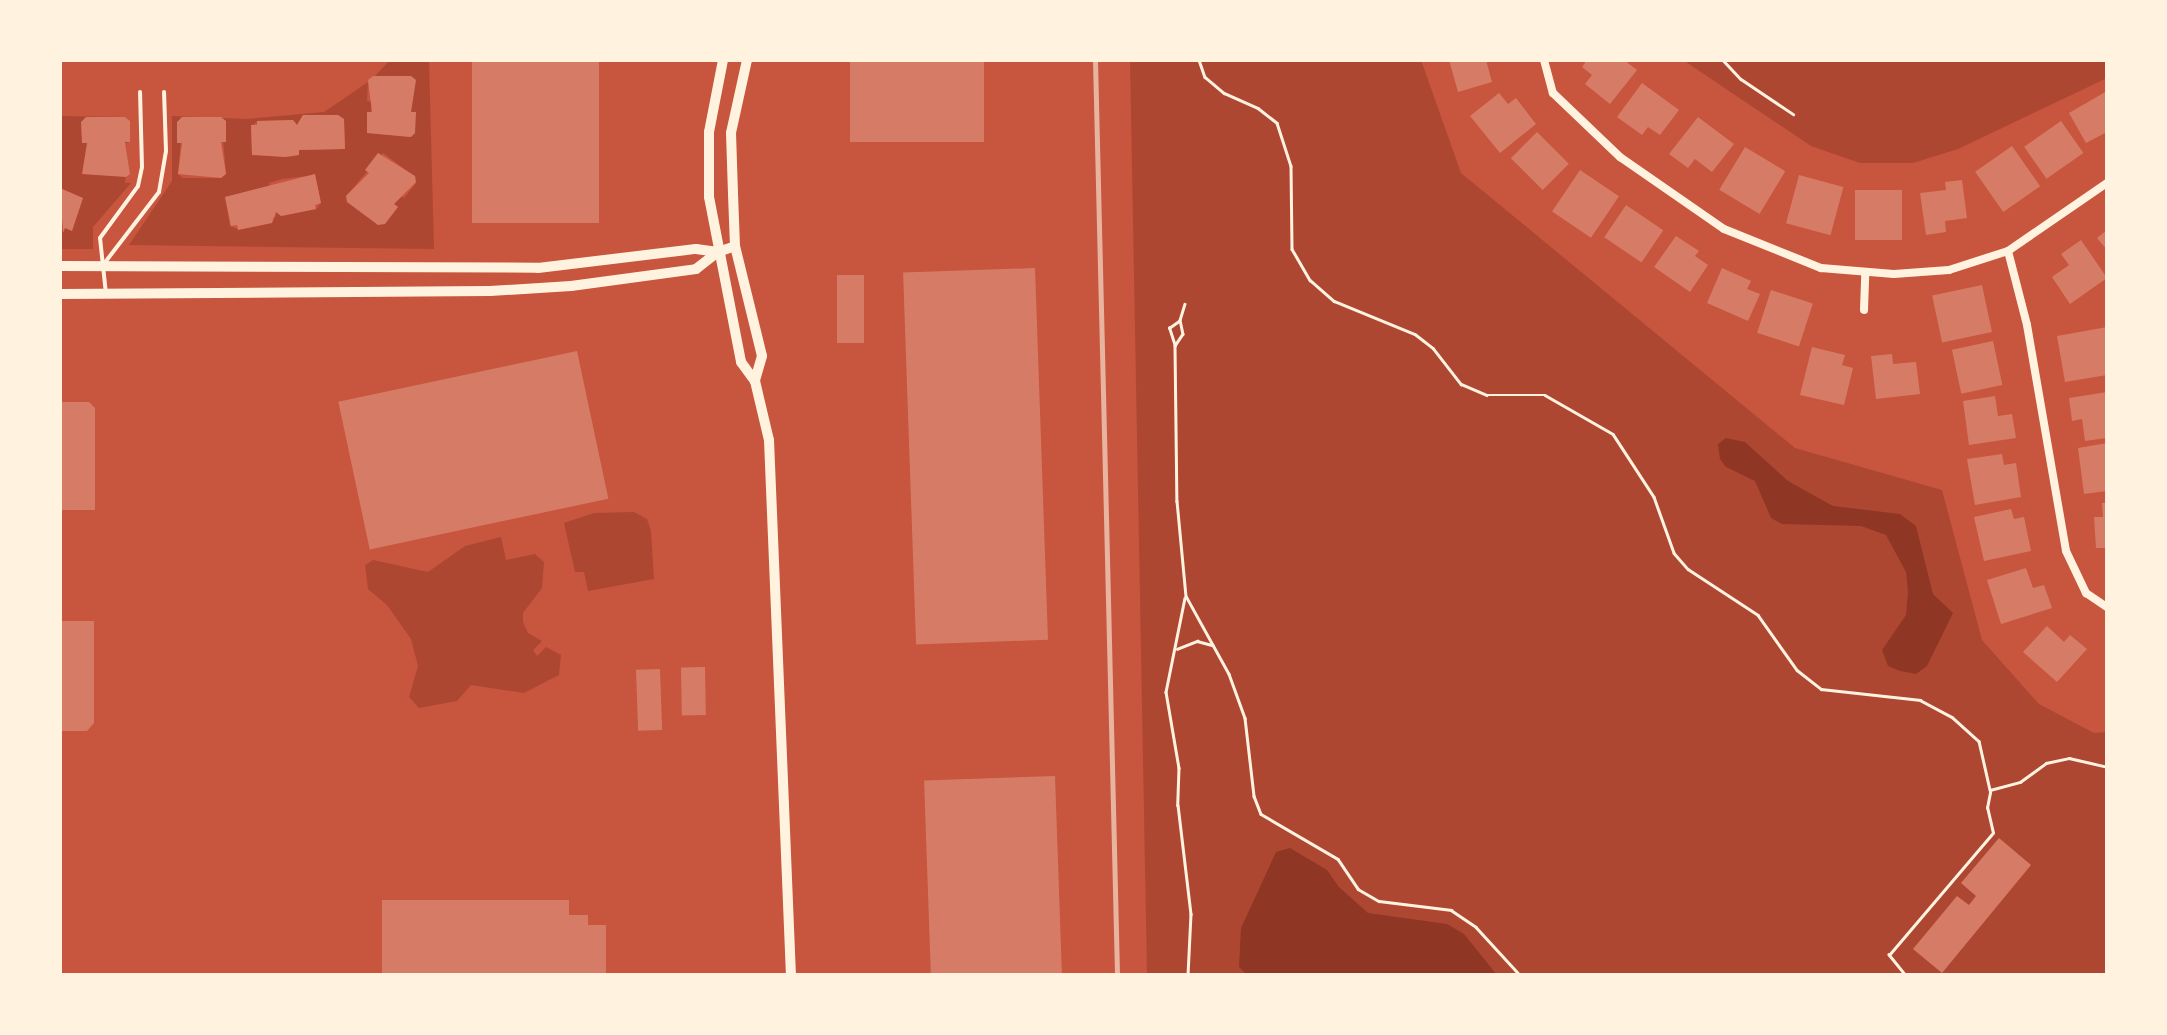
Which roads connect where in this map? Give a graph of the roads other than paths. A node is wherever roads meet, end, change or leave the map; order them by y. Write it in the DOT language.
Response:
graph roads {
  1 [pos="723,60"];
  2 [pos="747,60"];
  3 [pos="1544,60"];
  4 [pos="140,92"];
  5 [pos="164,92"];
  6 [pos="2107,183"];
  7 [pos="735,246"];
  8 [pos="2008,251"];
  9 [pos="718,252"];
  10 [pos="103,265"];
  11 [pos="60,266"];
  12 [pos="1864,272"];
  13 [pos="60,294"];
  14 [pos="106,294"];
  15 [pos="1864,310"];
  16 [pos="755,381"];
  17 [pos="2107,607"];
  18 [pos="791,975"];
  1 -- 9 [label="street"];
  2 -- 7 [label="street"];
  3 -- 12 [label="street"];
  4 -- 10 [label="lane"];
  5 -- 10 [label="lane"];
  6 -- 8 [label="street"];
  7 -- 9 [label="street"];
  7 -- 16 [label="street"];
  8 -- 12 [label="street"];
  8 -- 17 [label="street"];
  9 -- 10 [label="street"];
  9 -- 14 [label="street"];
  9 -- 16 [label="street"];
  10 -- 11 [label="street"];
  10 -- 14 [label="lane"];
  12 -- 15 [label="street"];
  13 -- 14 [label="street"];
  16 -- 18 [label="street"];
}
